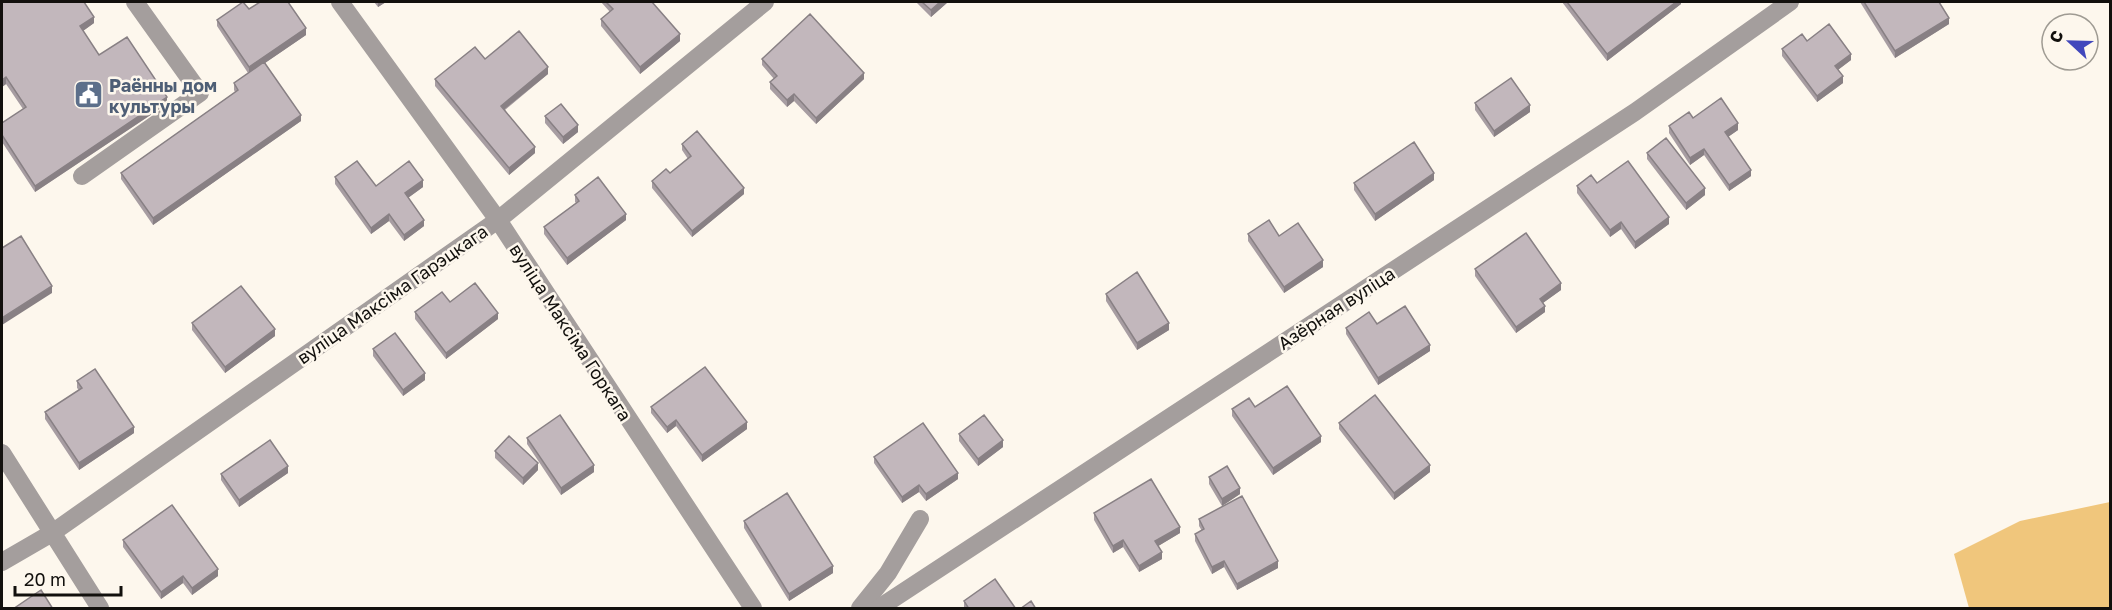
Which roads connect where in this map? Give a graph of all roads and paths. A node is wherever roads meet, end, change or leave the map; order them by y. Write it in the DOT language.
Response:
graph roads {
  1 [pos="135,2"];
  2 [pos="340,2"];
  3 [pos="765,2"];
  4 [pos="1790,2"];
  5 [pos="82,176"];
  6 [pos="498,220"];
  7 [pos="2,453"];
  8 [pos="920,519"];
  9 [pos="52,533"];
  10 [pos="2,562"];
  11 [pos="100,609"];
  12 [pos="753,609"];
  13 [pos="860,609"];
  14 [pos="879,609"];
  1 -- 5 [label="street"];
  2 -- 6 [label="street, вуліца Максіма Горкага"];
  3 -- 6 [label="street, вуліца Максіма Гарэцкага"];
  4 -- 14 [label="street, Азёрная вуліца"];
  6 -- 9 [label="street, вуліца Максіма Гарэцкага"];
  6 -- 12 [label="street, вуліца Максіма Горкага"];
  7 -- 9 [label="street"];
  8 -- 13 [label="street"];
  9 -- 10 [label="street, вуліца Максіма Гарэцкага"];
  9 -- 11 [label="street"];
}
